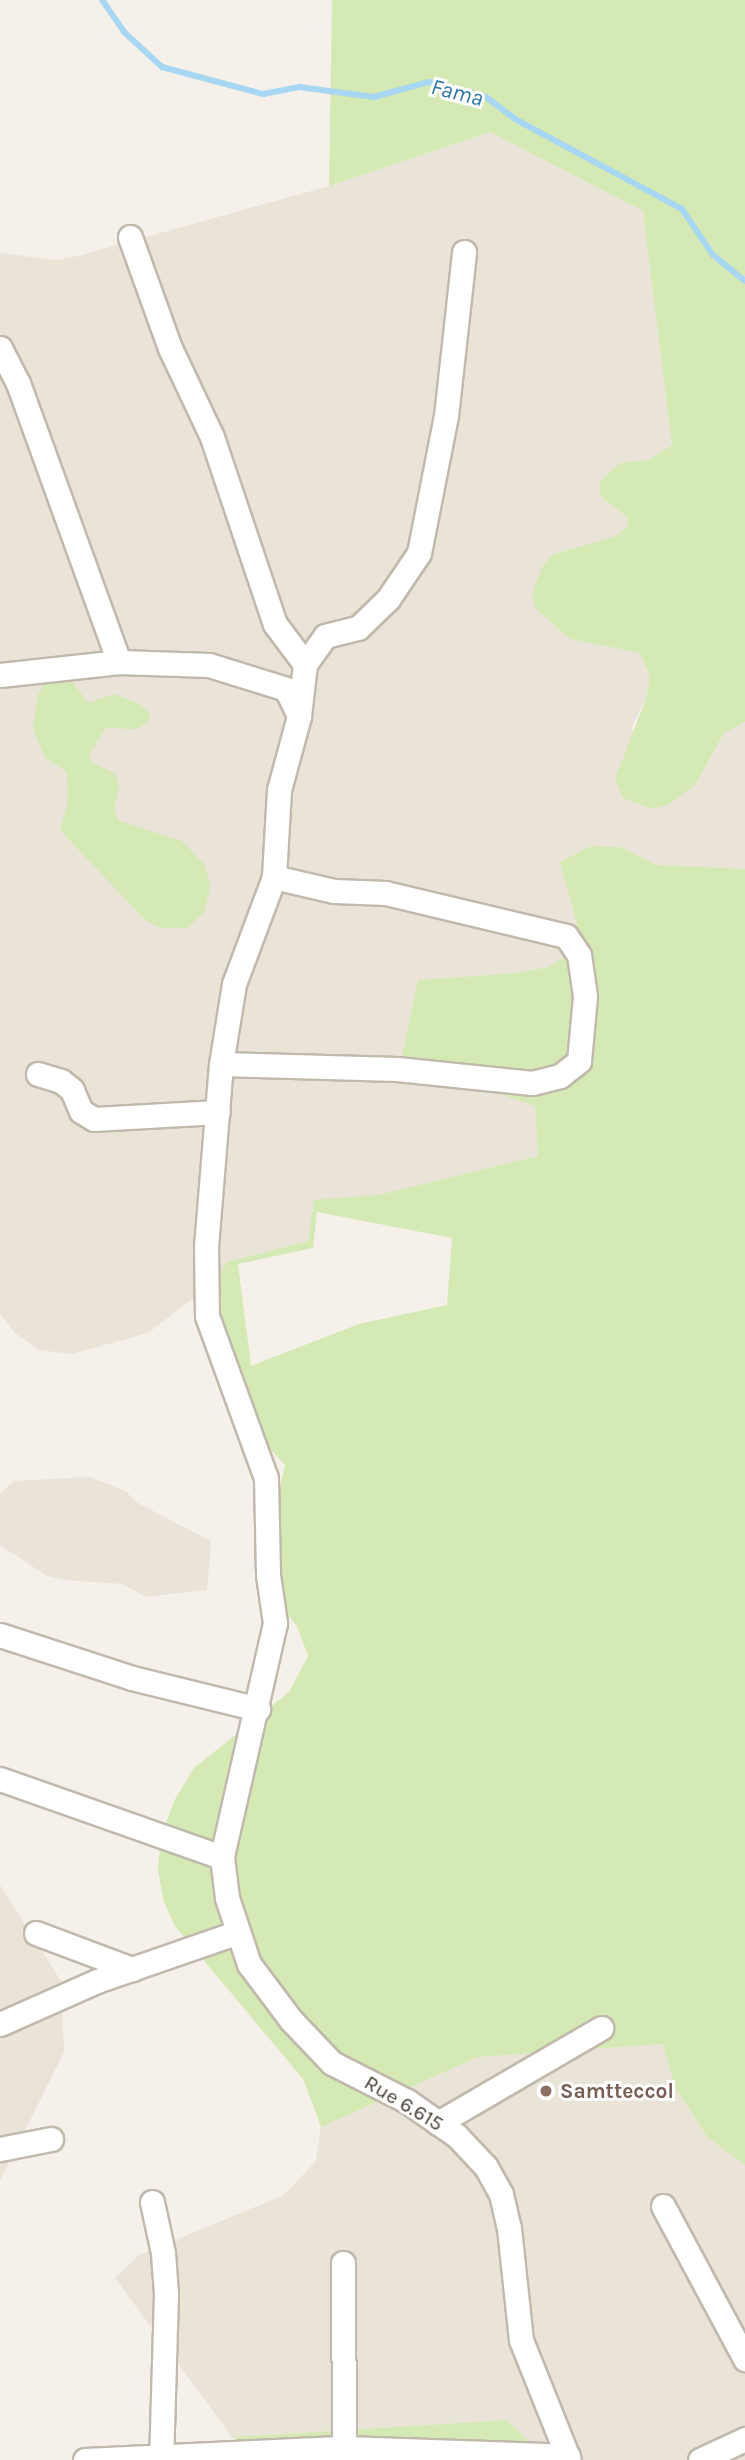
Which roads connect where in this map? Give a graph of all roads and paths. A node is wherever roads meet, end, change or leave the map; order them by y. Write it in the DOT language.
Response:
graph roads {
  1 [pos="130,237"];
  2 [pos="464,252"];
  3 [pos="0,348"];
  4 [pos="119,662"];
  5 [pos="305,664"];
  6 [pos="0,675"];
  7 [pos="299,716"];
  8 [pos="274,877"];
  9 [pos="221,1064"];
  10 [pos="38,1074"];
  11 [pos="218,1112"];
  12 [pos="0,1635"];
  13 [pos="258,1709"];
  14 [pos="0,1779"];
  15 [pos="222,1857"];
  16 [pos="36,1933"];
  17 [pos="236,1933"];
  18 [pos="132,1969"];
  19 [pos="0,2024"];
  20 [pos="601,2028"];
  21 [pos="438,2123"];
  22 [pos="51,2139"];
  23 [pos="0,2149"];
  24 [pos="152,2202"];
  25 [pos="663,2206"];
  26 [pos="343,2263"];
  27 [pos="745,2359"];
  28 [pos="745,2439"];
  29 [pos="344,2454"];
  30 [pos="161,2457"];
  31 [pos="507,2457"];
  32 [pos="568,2458"];
  33 [pos="85,2460"];
  34 [pos="700,2460"];
  1 -- 5 [label="street"];
  2 -- 5 [label="street"];
  3 -- 4 [label="street"];
  4 -- 6 [label="street"];
  4 -- 7 [label="street"];
  5 -- 7 [label="street"];
  7 -- 8 [label="street"];
  8 -- 9 [label="street"];
  8 -- 9 [label="street"];
  9 -- 11 [label="street"];
  10 -- 11 [label="street"];
  11 -- 13 [label="street"];
  12 -- 13 [label="street"];
  13 -- 15 [label="street"];
  14 -- 15 [label="street"];
  15 -- 17 [label="street, Rue 6.615"];
  16 -- 18 [label="street"];
  17 -- 18 [label="street"];
  17 -- 21 [label="street, Rue 6.615"];
  18 -- 19 [label="street"];
  20 -- 21 [label="street"];
  21 -- 32 [label="street, Rue 6.615"];
  22 -- 23 [label="street"];
  24 -- 30 [label="street"];
  25 -- 27 [label="street"];
  26 -- 29 [label="street"];
  28 -- 34 [label="street"];
  29 -- 30 [label="street"];
  29 -- 31 [label="street"];
  30 -- 33 [label="street"];
  31 -- 32 [label="street"];
}
